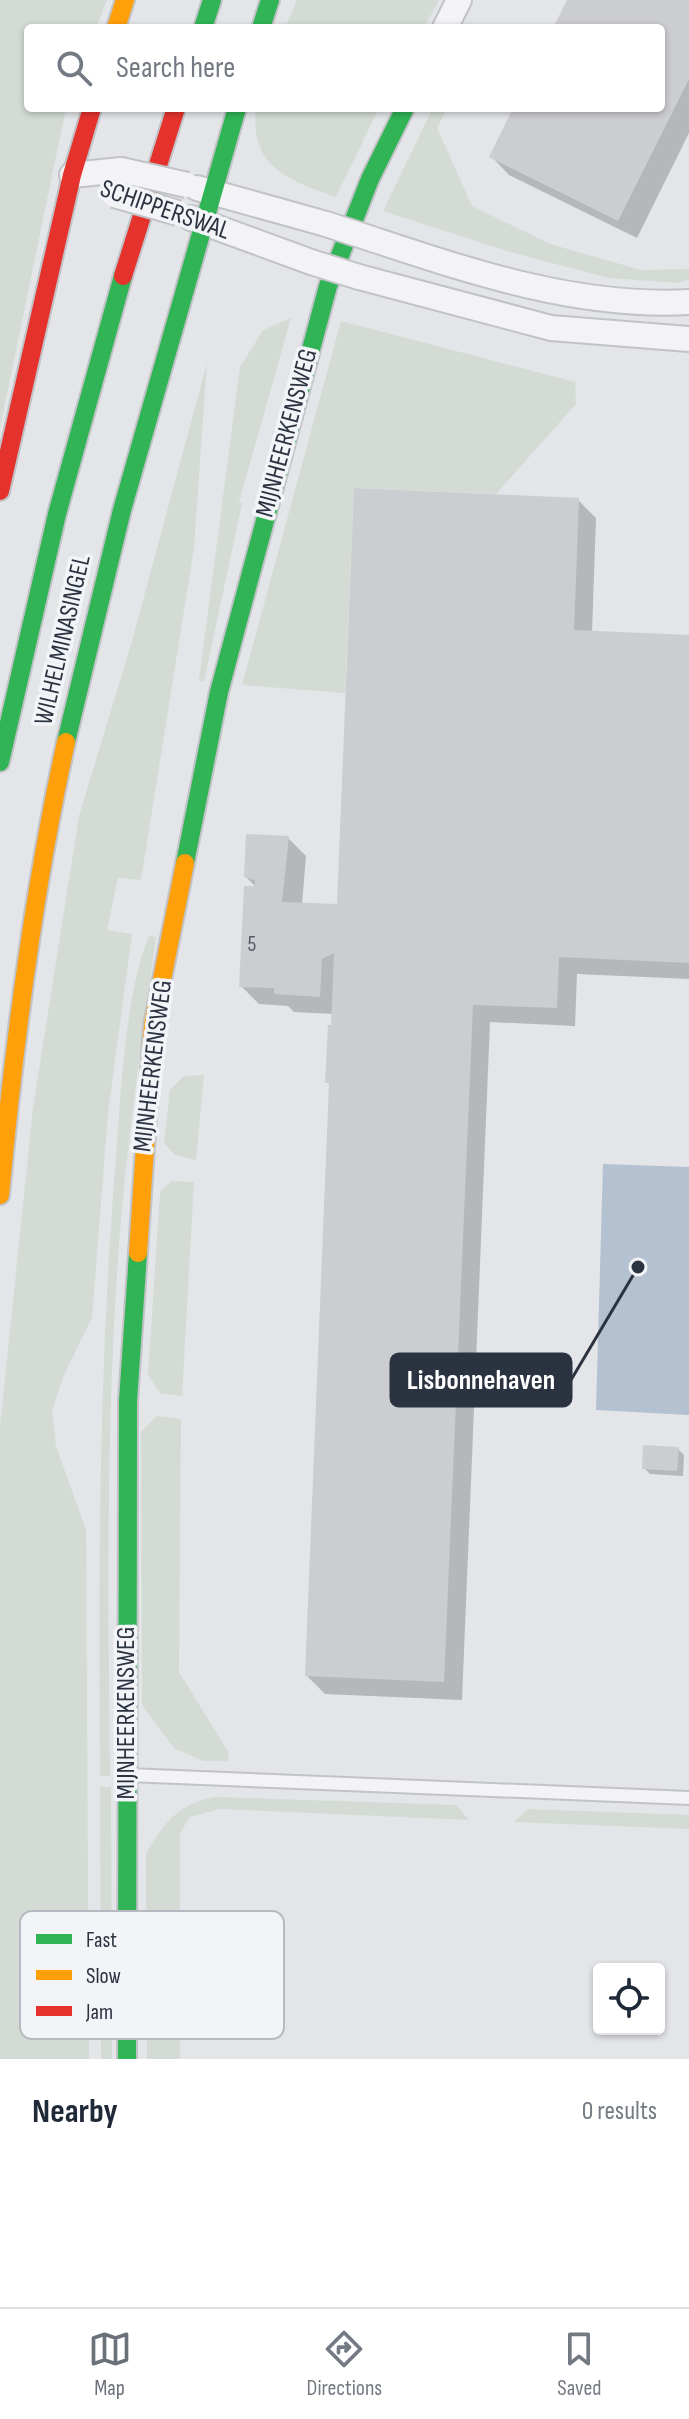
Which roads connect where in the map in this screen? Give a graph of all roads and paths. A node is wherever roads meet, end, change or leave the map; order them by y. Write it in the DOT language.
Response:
graph roads {
  1 [pos="125,0"];
  2 [pos="212,0"];
  3 [pos="270,0"];
  4 [pos="459,0"];
  5 [pos="117,24"];
  6 [pos="204,24"];
  7 [pos="262,24"];
  8 [pos="447,24"];
  9 [pos="91,112"];
  10 [pos="175,112"];
  11 [pos="236,112"];
  12 [pos="403,112"];
  13 [pos="72,175"];
  14 [pos="212,191"];
  15 [pos="201,221"];
  16 [pos="689,302"];
  17 [pos="689,339"];
  18 [pos="0,491"];
  19 [pos="0,762"];
  20 [pos="0,1195"];
  21 [pos="125,1775"];
  22 [pos="689,1798"];
  23 [pos="126,1911"];
  24 [pos="127,2039"];
  25 [pos="127,2059"];
  1 -- 5 [label="main road"];
  2 -- 6 [label="main road"];
  3 -- 7 [label="main road"];
  4 -- 8 [label="street"];
  9 -- 13 [label="main road"];
  10 -- 19 [label="main road, WILHELMINASINGEL"];
  11 -- 14 [label="main road, WILHELMINASINGEL"];
  12 -- 21 [label="main road, MIJNHEERKENSWEG"];
  13 -- 14 [label="street, SCHIPPERSWAL, bridge"];
  13 -- 15 [label="street, SCHIPPERSWAL, bridge"];
  13 -- 18 [label="main road"];
  14 -- 15 [label="main road, WILHELMINASINGEL"];
  14 -- 16 [label="street, SCHIPPERSWAL, bridge"];
  15 -- 17 [label="street, SCHIPPERSWAL, bridge"];
  15 -- 20 [label="main road, WILHELMINASINGEL"];
  21 -- 22 [label="lane"];
  21 -- 23 [label="main road, MIJNHEERKENSWEG"];
  24 -- 25 [label="main road, MIJNHEERKENSWEG"];
}
